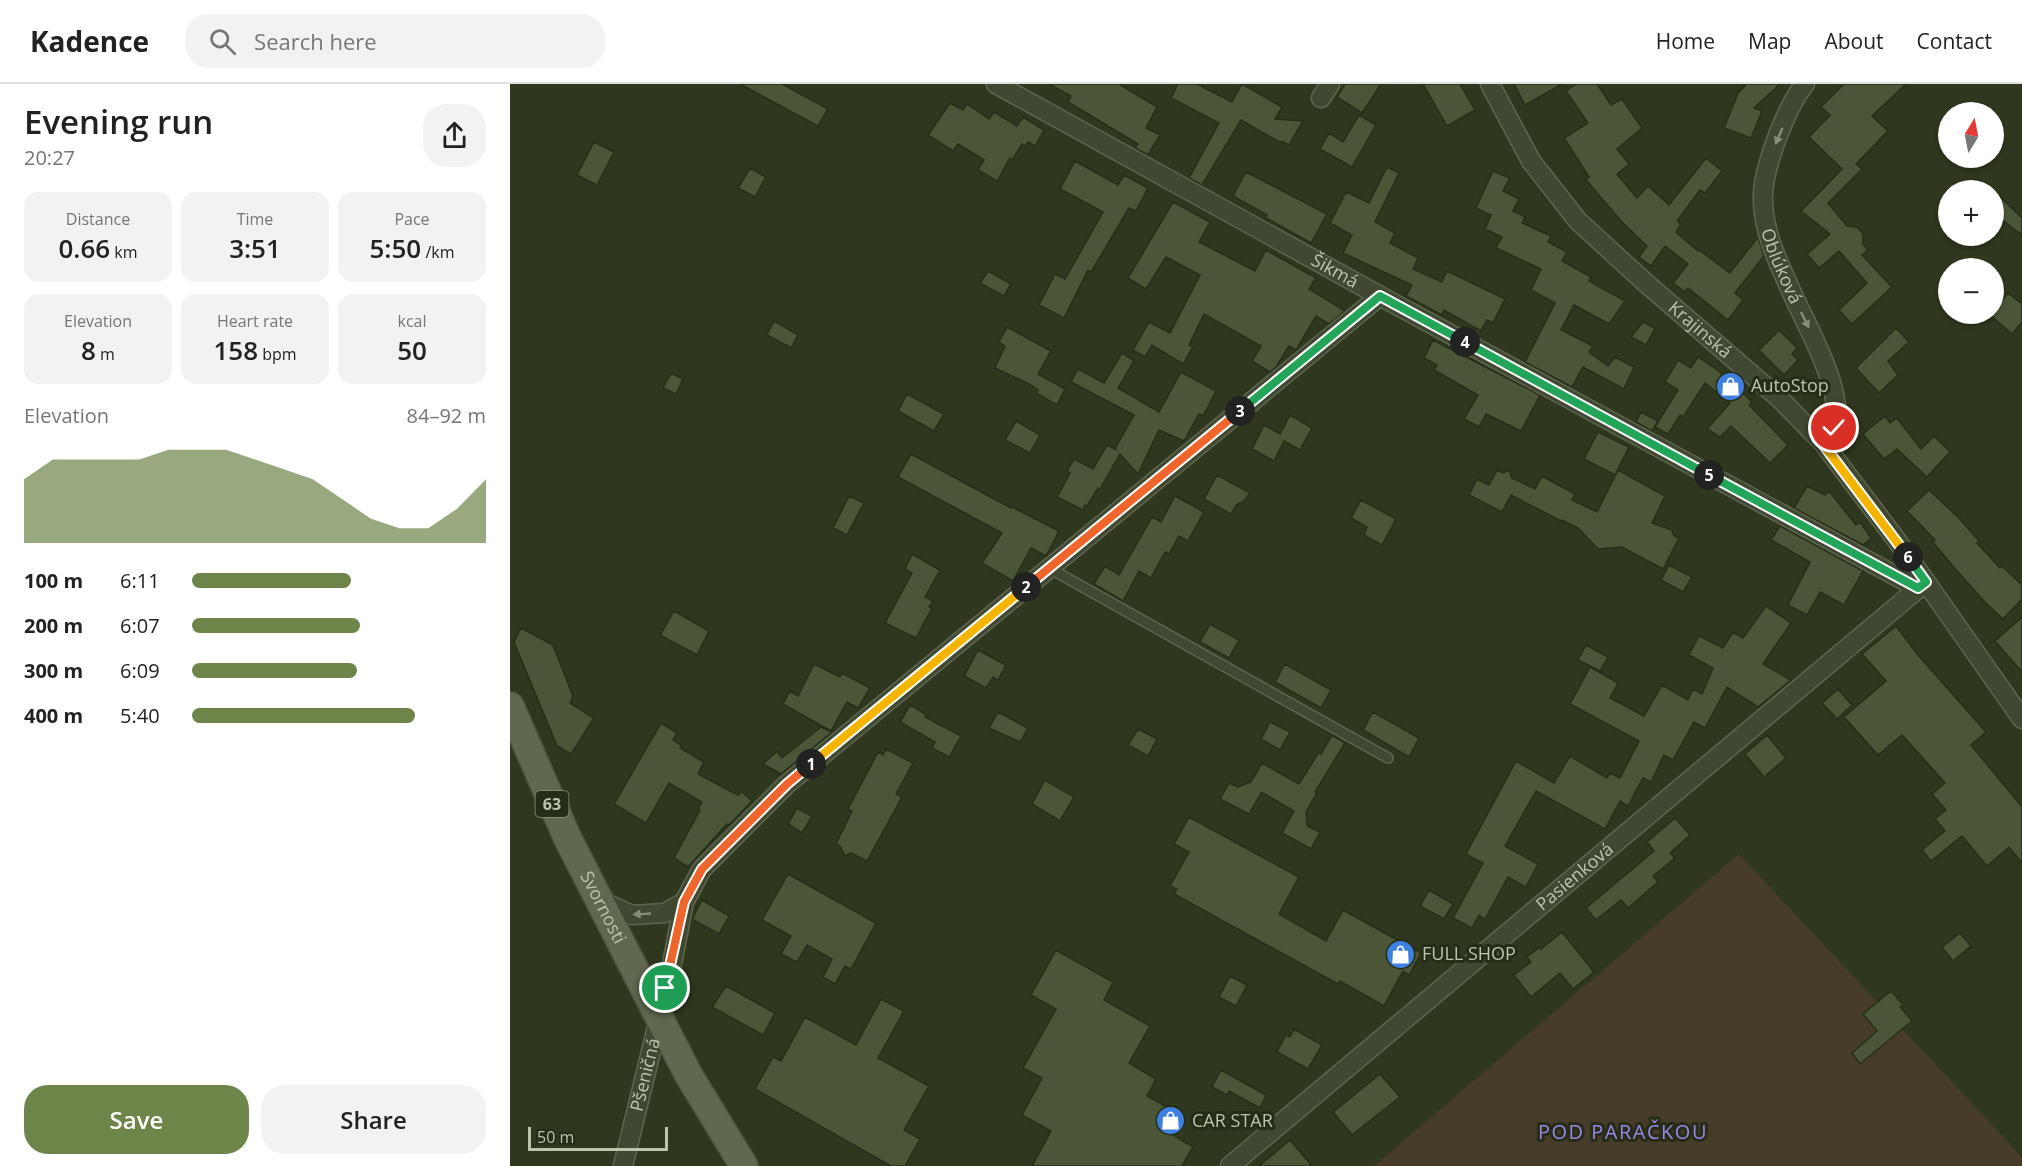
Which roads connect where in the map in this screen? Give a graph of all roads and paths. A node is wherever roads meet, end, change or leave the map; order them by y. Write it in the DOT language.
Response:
graph roads {
  1 [pos="996,84"];
  2 [pos="1490,84"];
  3 [pos="1805,84"];
  4 [pos="1380,296"];
  5 [pos="1822,443"];
  6 [pos="1049,568"];
  7 [pos="1922,585"];
  8 [pos="510,706"];
  9 [pos="2022,719"];
  10 [pos="1388,758"];
  11 [pos="599,900"];
  12 [pos="684,902"];
  13 [pos="659,1018"];
  14 [pos="623,1166"];
  15 [pos="744,1166"];
  16 [pos="1230,1166"];
  1 -- 4 [label="street, Šikmá"];
  2 -- 5 [label="street, Krajinská"];
  3 -- 5 [label="street, Oblúková, one-way"];
  4 -- 6 [label="street, Pšeničná"];
  4 -- 7 [label="street, Šikmá"];
  5 -- 7 [label="street, Krajinská"];
  6 -- 10 [label="lane"];
  6 -- 12 [label="street, Pšeničná"];
  7 -- 9 [label="street, Krajinská"];
  7 -- 16 [label="street, Pasienková"];
  8 -- 11 [label="main road, Svornosti / 63"];
  12 -- 11 [label="street, one-way"];
  11 -- 13 [label="main road, Svornosti / 63"];
  12 -- 13 [label="street, Pšeničná"];
  13 -- 14 [label="street, Pšeničná"];
  13 -- 15 [label="main road, Svornosti / 63"];
}
